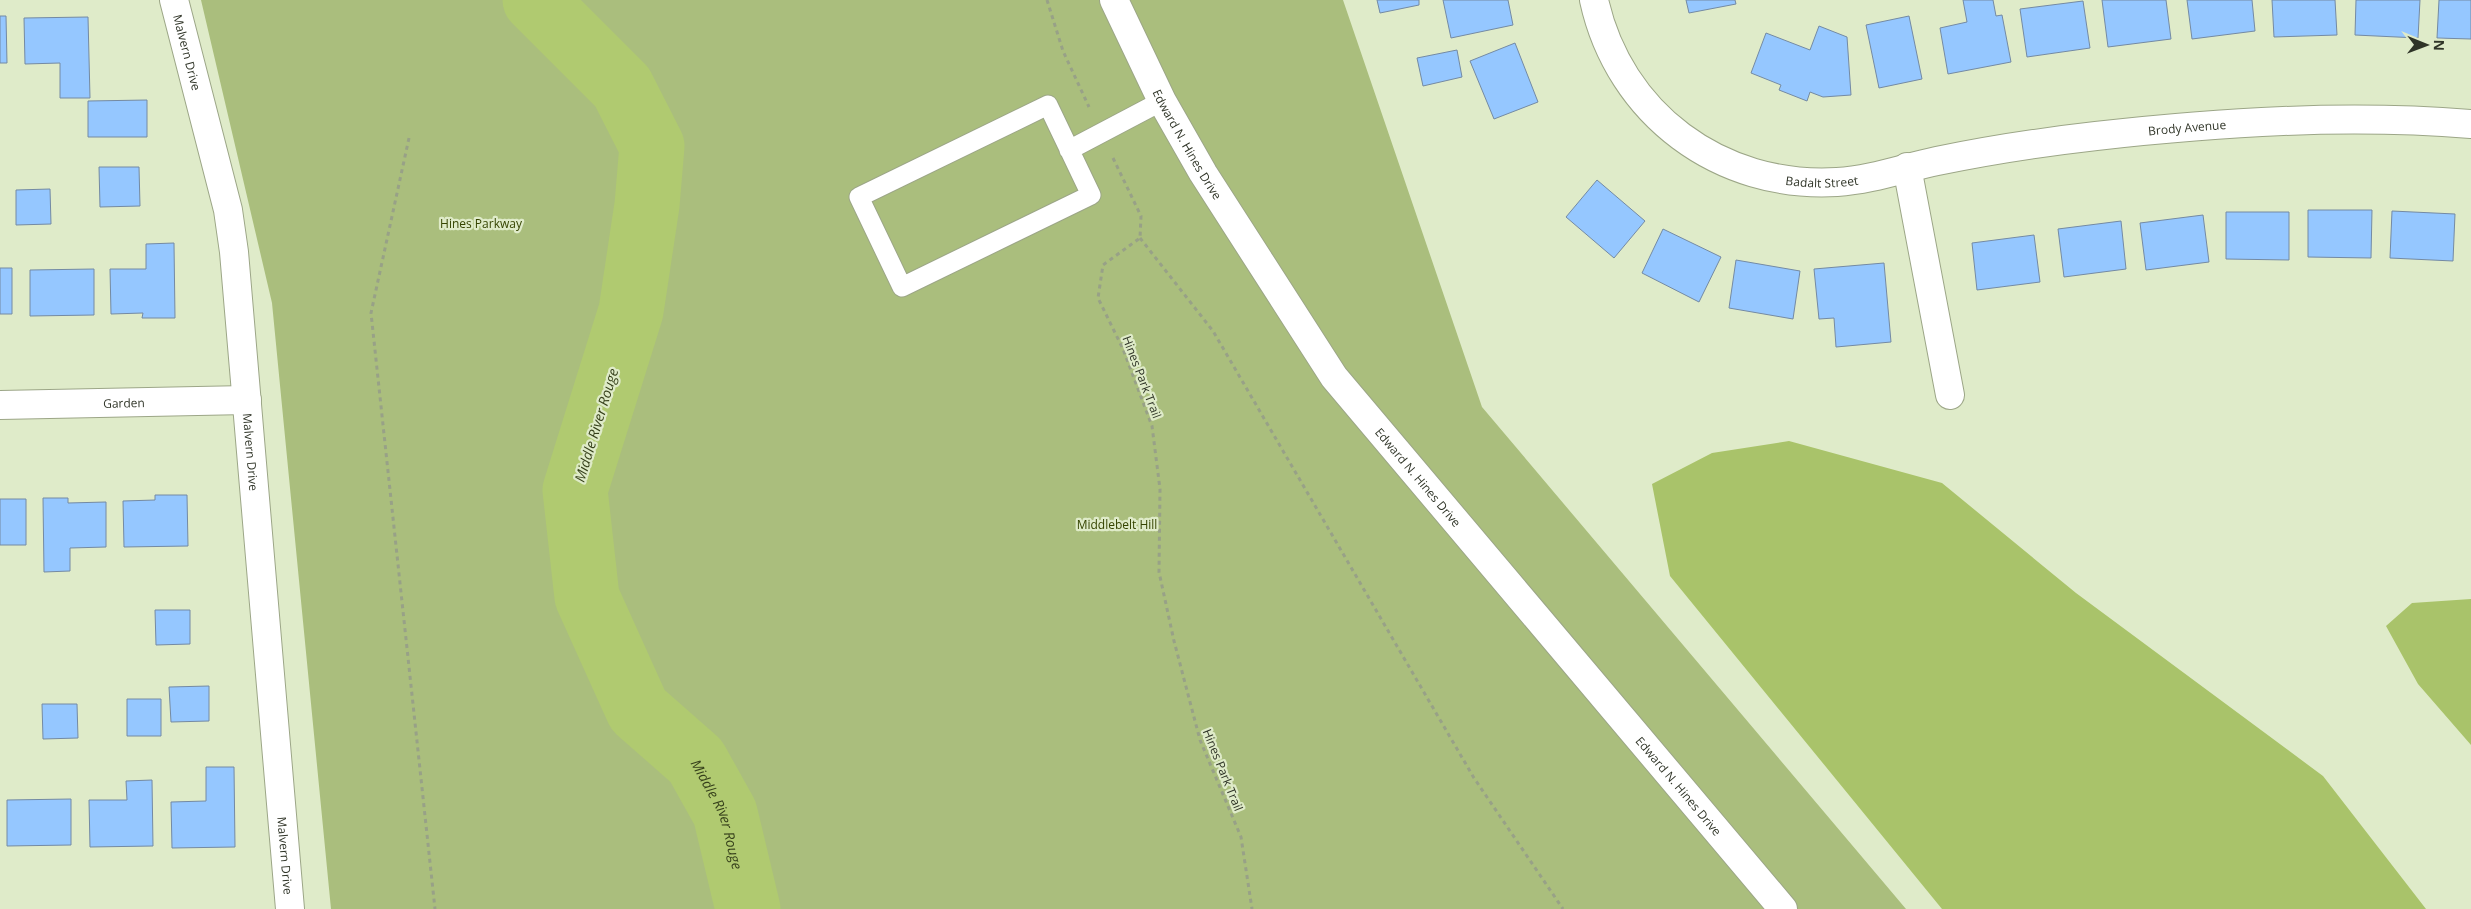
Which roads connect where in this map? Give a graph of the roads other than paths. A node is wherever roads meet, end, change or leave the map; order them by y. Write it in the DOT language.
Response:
graph roads {
  1 [pos="174,0"];
  2 [pos="1114,0"];
  3 [pos="1594,0"];
  4 [pos="1162,101"];
  5 [pos="2471,124"];
  6 [pos="1069,150"];
  7 [pos="1907,167"];
  8 [pos="1950,395"];
  9 [pos="247,400"];
  10 [pos="0,405"];
  11 [pos="290,909"];
  12 [pos="1784,909"];
  1 -- 9 [label="street, Malvern Drive"];
  2 -- 4 [label="street, Edward N. Hines Drive"];
  3 -- 7 [label="street, Badalt Street"];
  4 -- 6 [label="lane"];
  4 -- 12 [label="street, Edward N. Hines Drive"];
  5 -- 7 [label="street, Brody Avenue"];
  6 -- 6 [label="lane"];
  7 -- 8 [label="street"];
  9 -- 10 [label="street, Garden"];
  9 -- 11 [label="street, Malvern Drive"];
}
